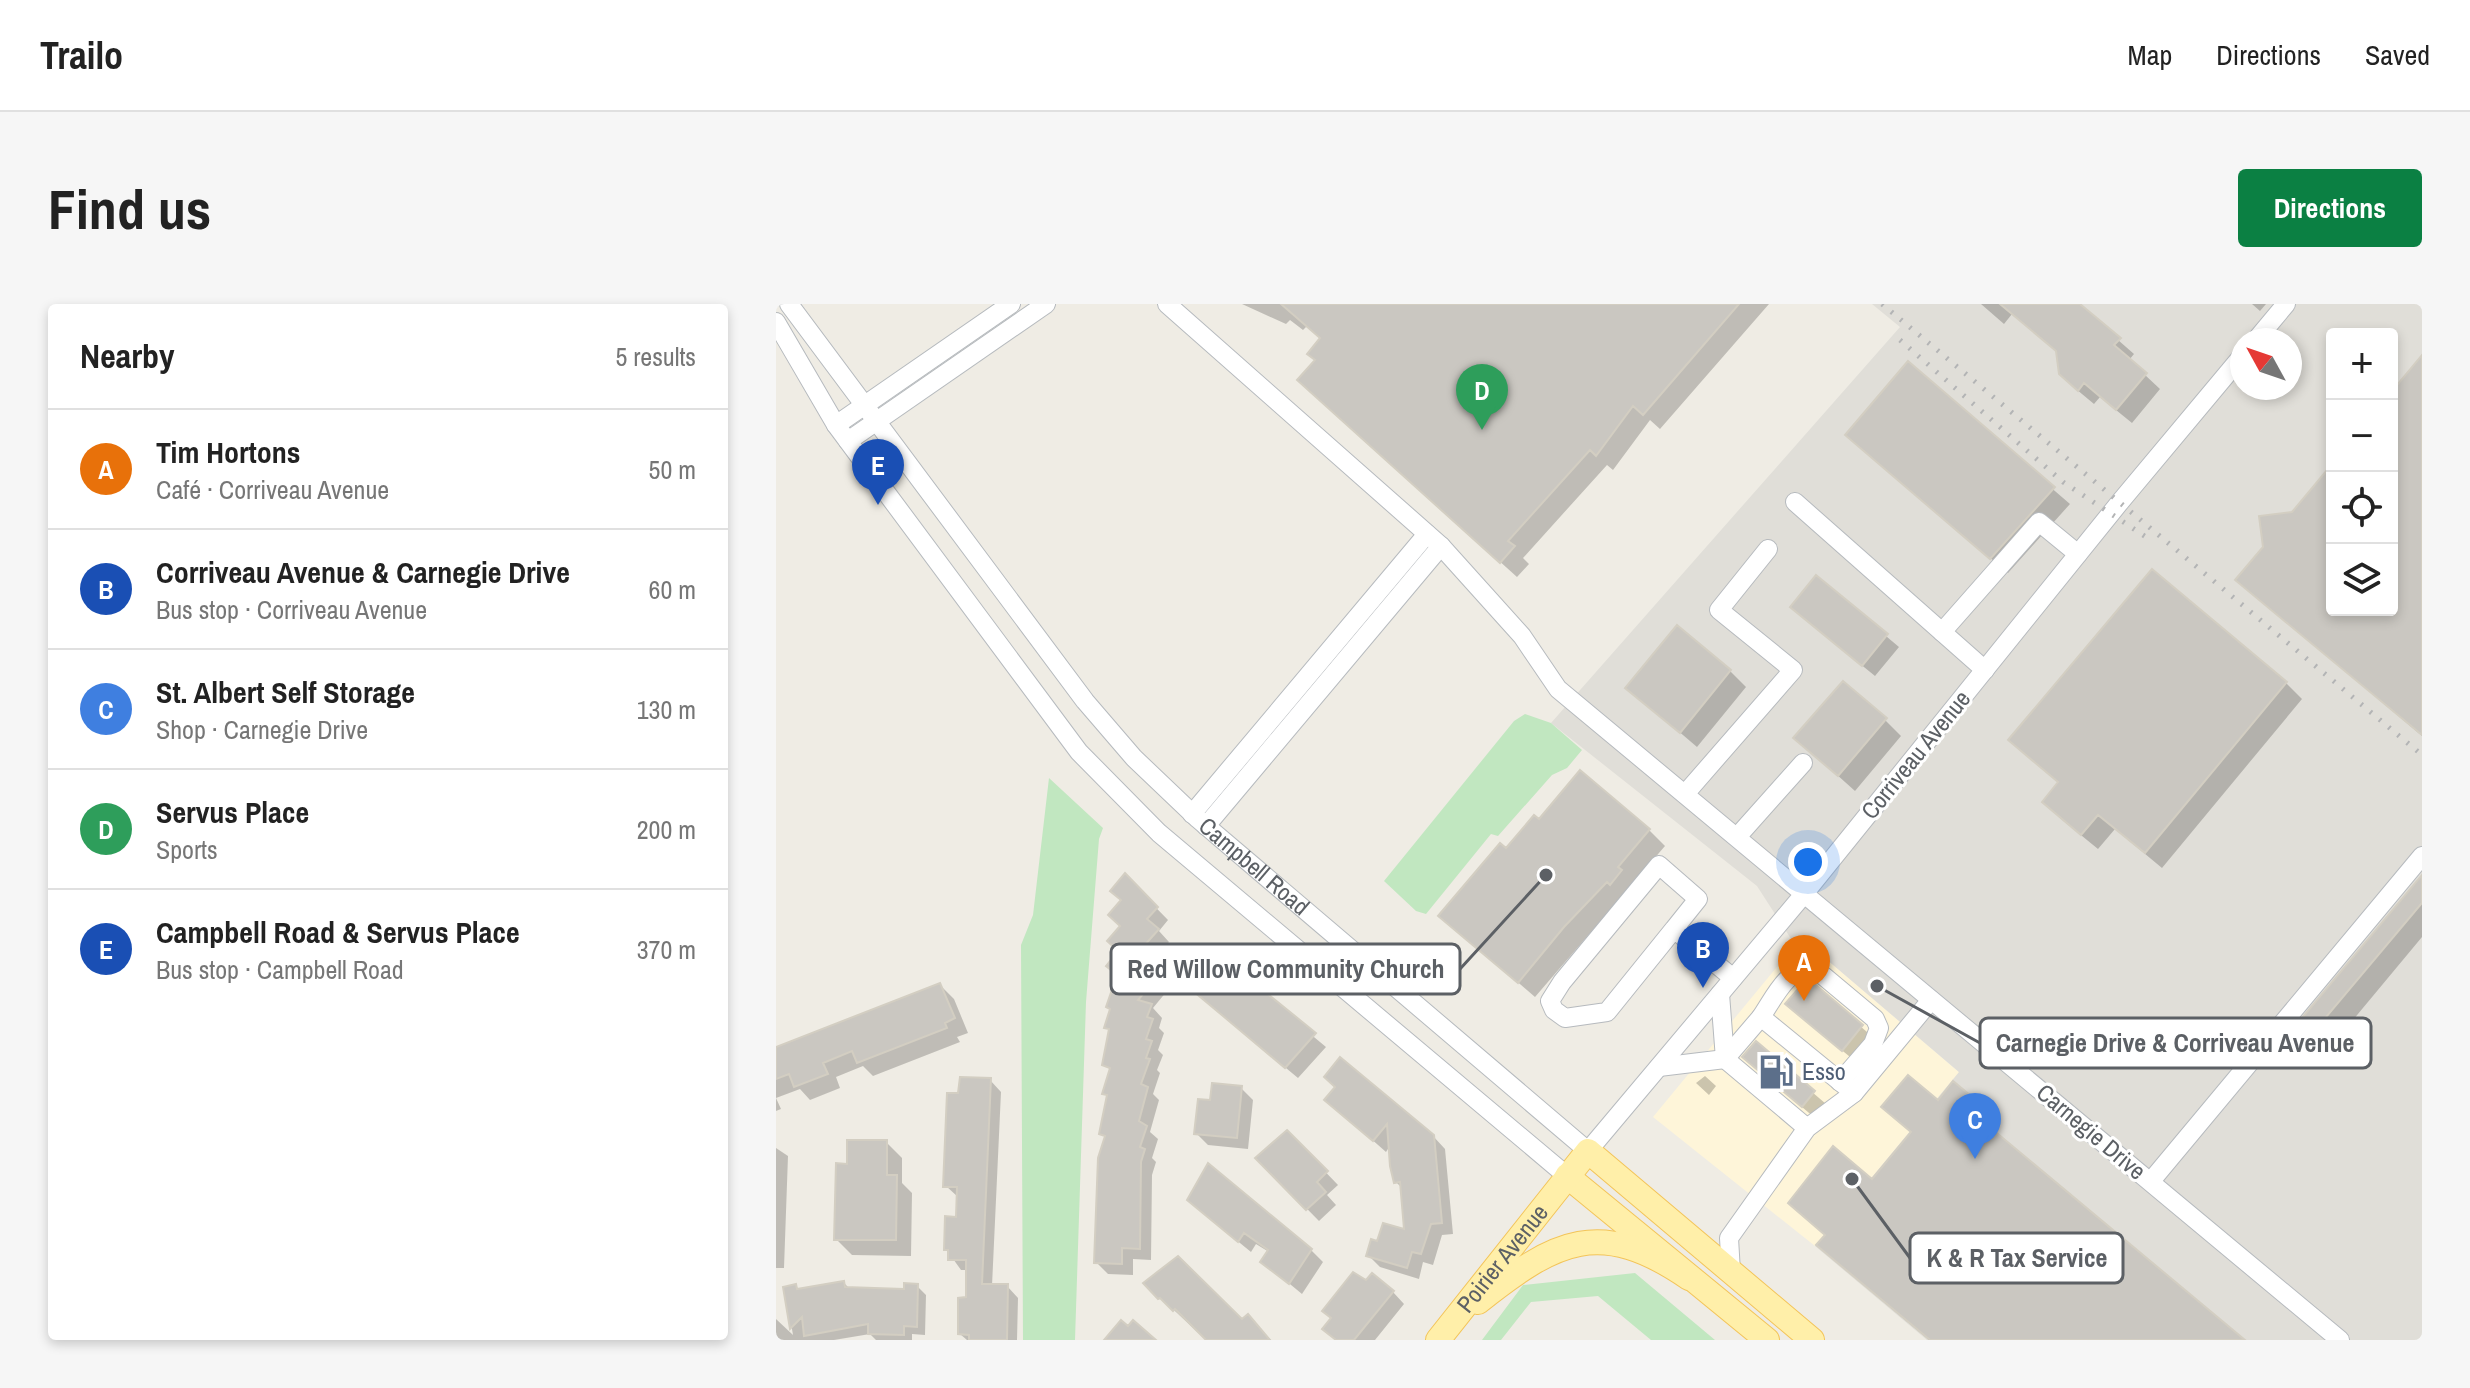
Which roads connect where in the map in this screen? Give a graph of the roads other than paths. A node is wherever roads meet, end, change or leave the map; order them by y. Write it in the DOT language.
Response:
graph roads {
  1 [pos="789,304"];
  2 [pos="1011,304"];
  3 [pos="1046,304"];
  4 [pos="1167,304"];
  5 [pos="2286,304"];
  6 [pos="776,322"];
  7 [pos="2266,328"];
  8 [pos="2230,370"];
  9 [pos="870,413"];
  10 [pos="842,433"];
  11 [pos="1795,502"];
  12 [pos="1434,540"];
  13 [pos="1768,549"];
  14 [pos="2078,554"];
  15 [pos="1942,632"];
  16 [pos="1985,670"];
  17 [pos="1803,763"];
  18 [pos="1685,794"];
  19 [pos="1199,820"];
  20 [pos="1737,837"];
  21 [pos="2422,856"];
  22 [pos="1804,894"];
  23 [pos="1674,929"];
  24 [pos="1733,978"];
  25 [pos="1720,994"];
  26 [pos="1931,1000"];
  27 [pos="1761,1017"];
  28 [pos="1725,1059"];
  29 [pos="1659,1067"];
  30 [pos="1847,1087"];
  31 [pos="1807,1128"];
  32 [pos="1588,1151"];
  33 [pos="1567,1176"];
  34 [pos="2151,1181"];
  35 [pos="1731,1272"];
  36 [pos="1689,1278"];
  37 [pos="1443,1333"];
  38 [pos="1767,1340"];
  39 [pos="1812,1340"];
  40 [pos="2340,1340"];
  1 -- 9 [label="street, Campbell Road"];
  2 -- 9 [label="street"];
  3 -- 9 [label="street"];
  4 -- 12 [label="street, Carnegie Drive"];
  5 -- 7 [label="street"];
  6 -- 10 [label="street, Campbell Road"];
  8 -- 14 [label="street, Corriveau Avenue"];
  9 -- 10 [label="street"];
  9 -- 19 [label="street, Campbell Road"];
  10 -- 33 [label="street, Campbell Road"];
  11 -- 15 [label="street"];
  12 -- 18 [label="street, Carnegie Drive"];
  12 -- 19 [label="street"];
  13 -- 18 [label="street"];
  14 -- 15 [label="street"];
  14 -- 16 [label="street, Corriveau Avenue"];
  15 -- 16 [label="street"];
  16 -- 22 [label="street, Corriveau Avenue"];
  17 -- 20 [label="street"];
  18 -- 20 [label="street, Carnegie Drive"];
  19 -- 32 [label="street, Campbell Road"];
  20 -- 22 [label="street, Carnegie Drive"];
  21 -- 34 [label="street"];
  22 -- 24 [label="street, Corriveau Avenue"];
  22 -- 26 [label="street, Carnegie Drive"];
  23 -- 23 [label="street"];
  23 -- 24 [label="street"];
  24 -- 25 [label="street, Corriveau Avenue"];
  25 -- 28 [label="street"];
  25 -- 29 [label="street, Corriveau Avenue"];
  26 -- 30 [label="street"];
  26 -- 34 [label="street, Carnegie Drive"];
  27 -- 28 [label="street"];
  27 -- 30 [label="street"];
  27 -- 30 [label="street"];
  28 -- 29 [label="street"];
  28 -- 31 [label="street"];
  29 -- 32 [label="street, Corriveau Avenue"];
  30 -- 31 [label="street"];
  31 -- 35 [label="street"];
  32 -- 33 [label="main road, Poirier Avenue"];
  32 -- 35 [label="main road, Campbell Road"];
  33 -- 36 [label="main road, Campbell Road"];
  33 -- 37 [label="main road, Poirier Avenue"];
  34 -- 40 [label="street, Carnegie Drive"];
  35 -- 39 [label="main road, Campbell Road"];
  36 -- 37 [label="main road"];
  36 -- 38 [label="main road, Campbell Road"];
}
